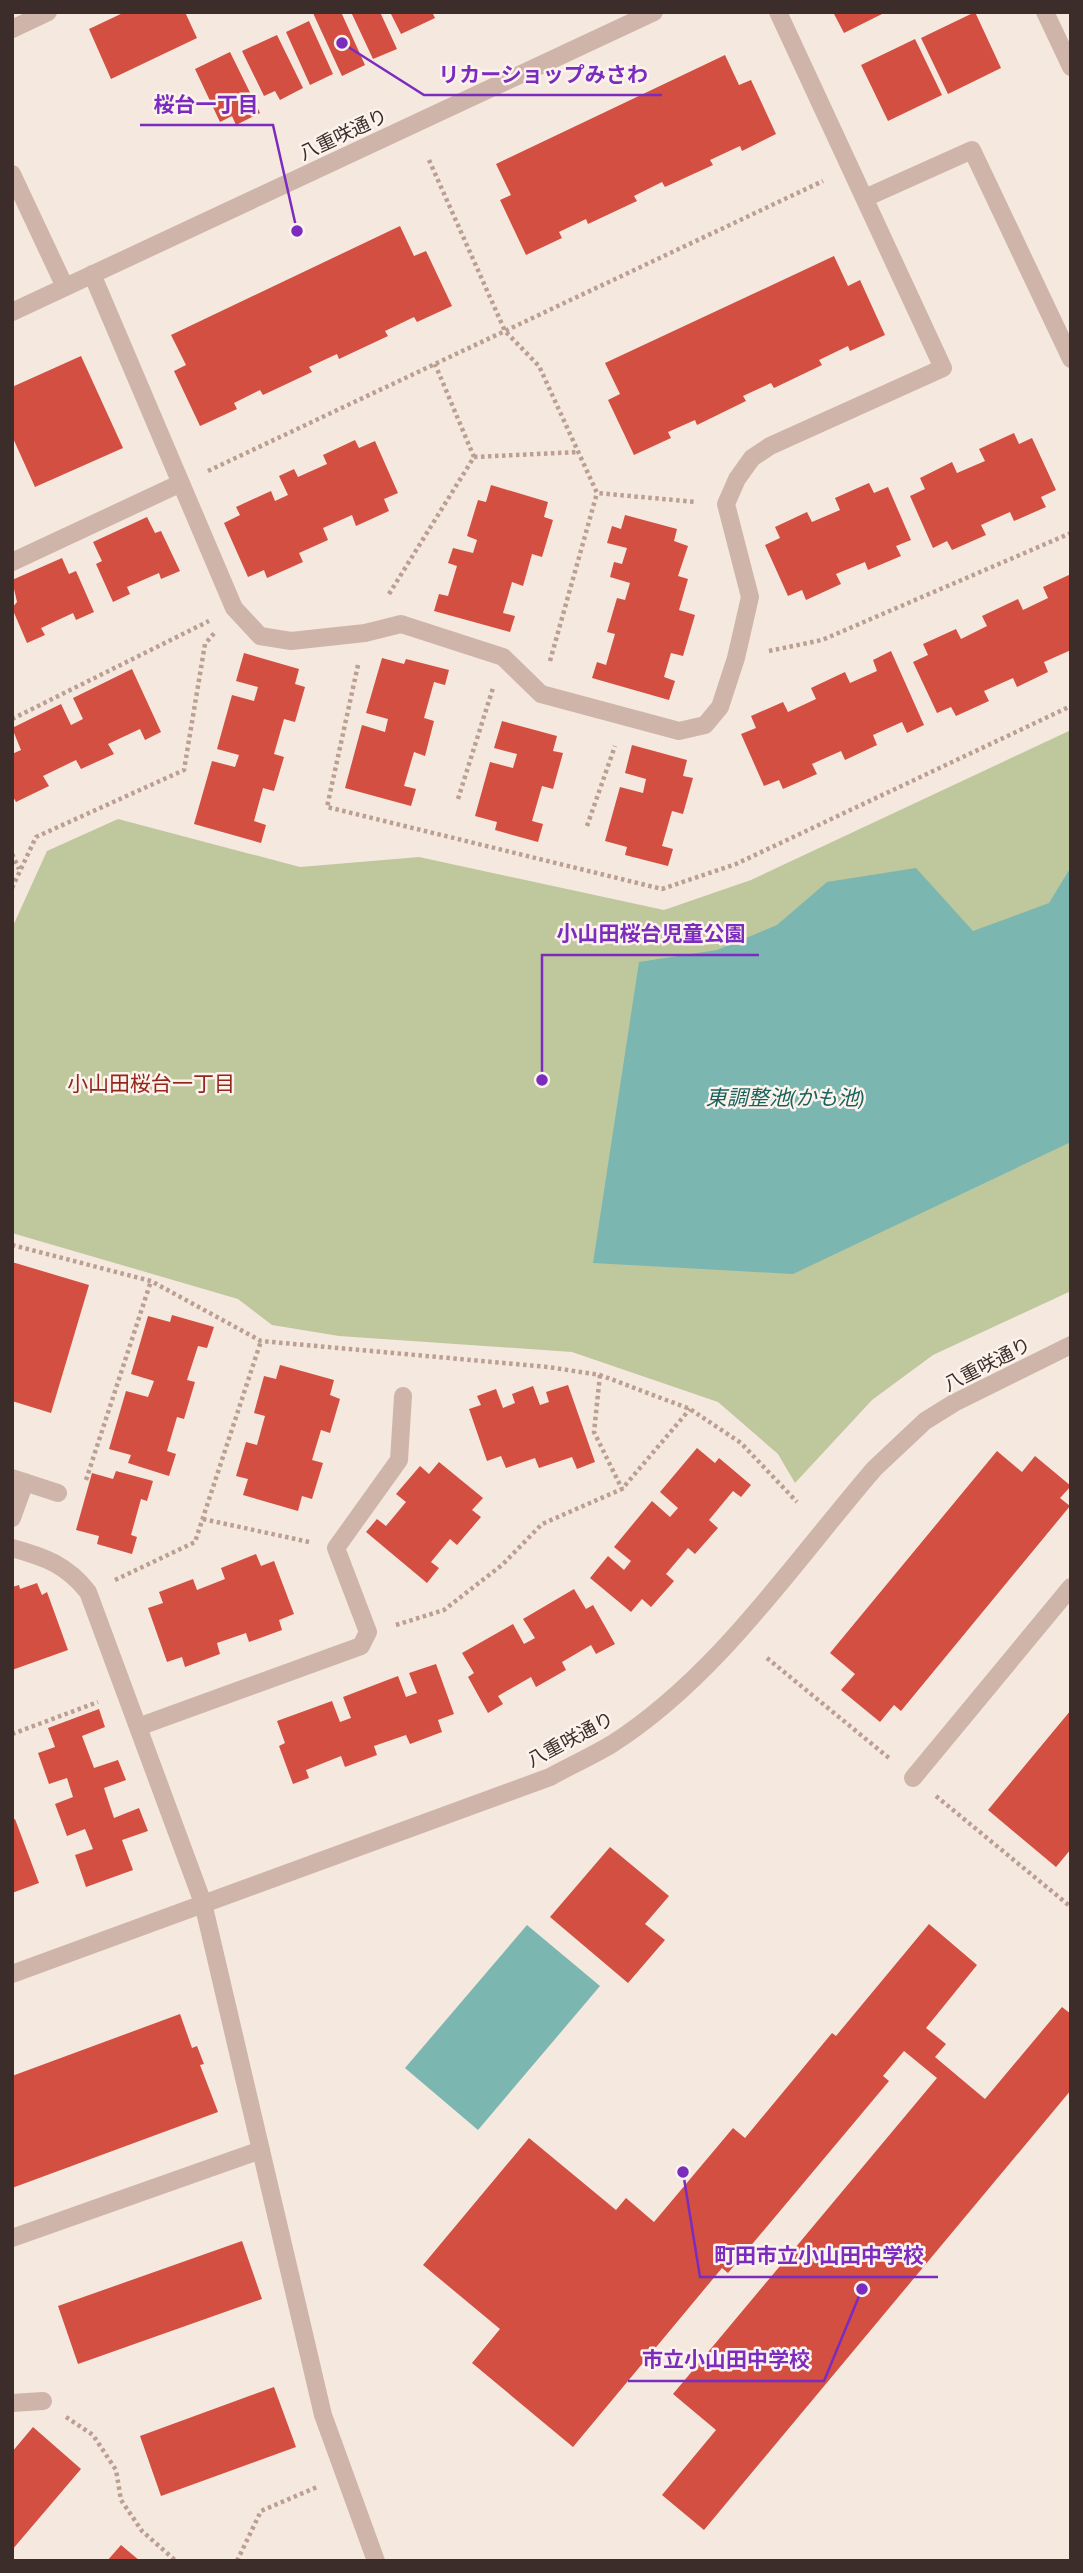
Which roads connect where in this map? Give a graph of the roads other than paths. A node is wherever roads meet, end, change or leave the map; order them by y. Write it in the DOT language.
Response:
graph roads {
  1 [pos="48,12"];
  2 [pos="654,12"];
  3 [pos="778,12"];
  4 [pos="1045,12"];
  5 [pos="12,29"];
  6 [pos="1071,67"];
  7 [pos="12,174"];
  8 [pos="865,198"];
  9 [pos="92,274"];
  10 [pos="65,287"];
  11 [pos="12,312"];
  12 [pos="1071,359"];
  13 [pos="181,483"];
  14 [pos="12,562"];
  15 [pos="1071,1345"];
  16 [pos="402,1396"];
  17 [pos="19,1480"];
  18 [pos="58,1493"];
  19 [pos="12,1518"];
  20 [pos="12,1548"];
  21 [pos="1071,1587"];
  22 [pos="138,1727"];
  23 [pos="914,1778"];
  24 [pos="203,1903"];
  25 [pos="12,1974"];
  26 [pos="261,2150"];
  27 [pos="12,2238"];
  28 [pos="43,2401"];
  29 [pos="12,2403"];
  30 [pos="376,2561"];
  1 -- 5 [label="street"];
  2 -- 9 [label="street, 八重咲通り"];
  3 -- 8 [label="street"];
  4 -- 6 [label="street"];
  7 -- 10 [label="street"];
  8 -- 12 [label="street"];
  8 -- 13 [label="street"];
  9 -- 10 [label="street, 八重咲通り"];
  9 -- 13 [label="street"];
  10 -- 11 [label="street, 八重咲通り"];
  13 -- 14 [label="street"];
  15 -- 24 [label="street, 八重咲通り"];
  16 -- 22 [label="street"];
  17 -- 18 [label="street"];
  17 -- 19 [label="street"];
  20 -- 22 [label="street"];
  21 -- 23 [label="street"];
  22 -- 24 [label="street"];
  24 -- 25 [label="street, 八重咲通り"];
  24 -- 26 [label="street"];
  26 -- 27 [label="street"];
  26 -- 30 [label="street"];
  28 -- 29 [label="street"];
}
